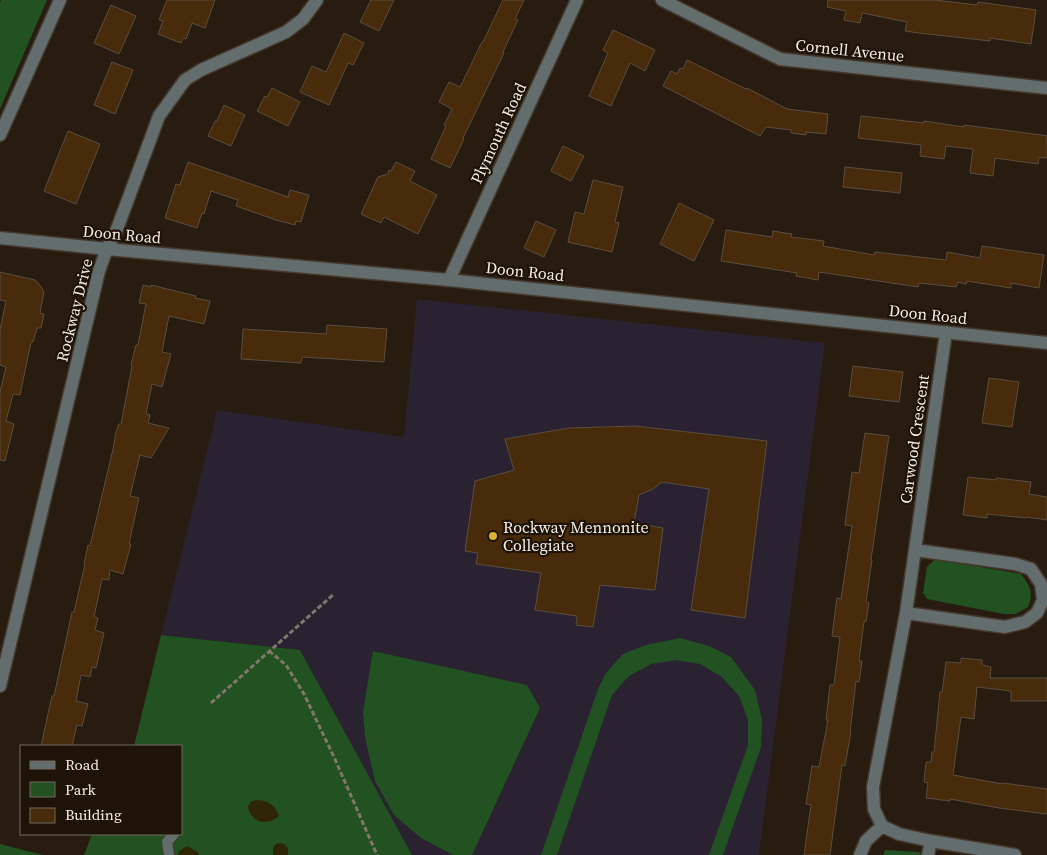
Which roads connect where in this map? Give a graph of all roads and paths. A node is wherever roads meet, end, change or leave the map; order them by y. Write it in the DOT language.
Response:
graph roads {
  1 [pos="60,0"];
  2 [pos="317,0"];
  3 [pos="576,0"];
  4 [pos="662,0"];
  5 [pos="1047,88"];
  6 [pos="0,135"];
  7 [pos="0,238"];
  8 [pos="107,249"];
  9 [pos="448,280"];
  10 [pos="946,332"];
  11 [pos="1047,343"];
  12 [pos="915,550"];
  13 [pos="334,594"];
  14 [pos="906,613"];
  15 [pos="269,651"];
  16 [pos="0,686"];
  17 [pos="211,703"];
  18 [pos="882,826"];
  19 [pos="173,835"];
  20 [pos="931,841"];
  21 [pos="169,855"];
  22 [pos="377,855"];
  23 [pos="860,855"];
  24 [pos="928,855"];
  25 [pos="1015,855"];
  1 -- 6 [label="street"];
  2 -- 8 [label="street, Rockway Drive"];
  3 -- 9 [label="street, Plymouth Road"];
  4 -- 5 [label="street, Cornell Avenue"];
  7 -- 8 [label="street, Doon Road"];
  8 -- 9 [label="street, Doon Road"];
  8 -- 16 [label="street, Rockway Drive"];
  9 -- 10 [label="street, Doon Road"];
  10 -- 11 [label="street, Doon Road"];
  10 -- 12 [label="street, Carwood Crescent"];
  12 -- 14 [label="street, Carwood Crescent"];
  12 -- 14 [label="street"];
  13 -- 15 [label="path"];
  14 -- 18 [label="street, Carwood Crescent"];
  15 -- 17 [label="path"];
  15 -- 22 [label="path"];
  18 -- 20 [label="street"];
  18 -- 23 [label="street"];
  19 -- 21 [label="lane"];
  20 -- 24 [label="street"];
  20 -- 25 [label="street"];
}
